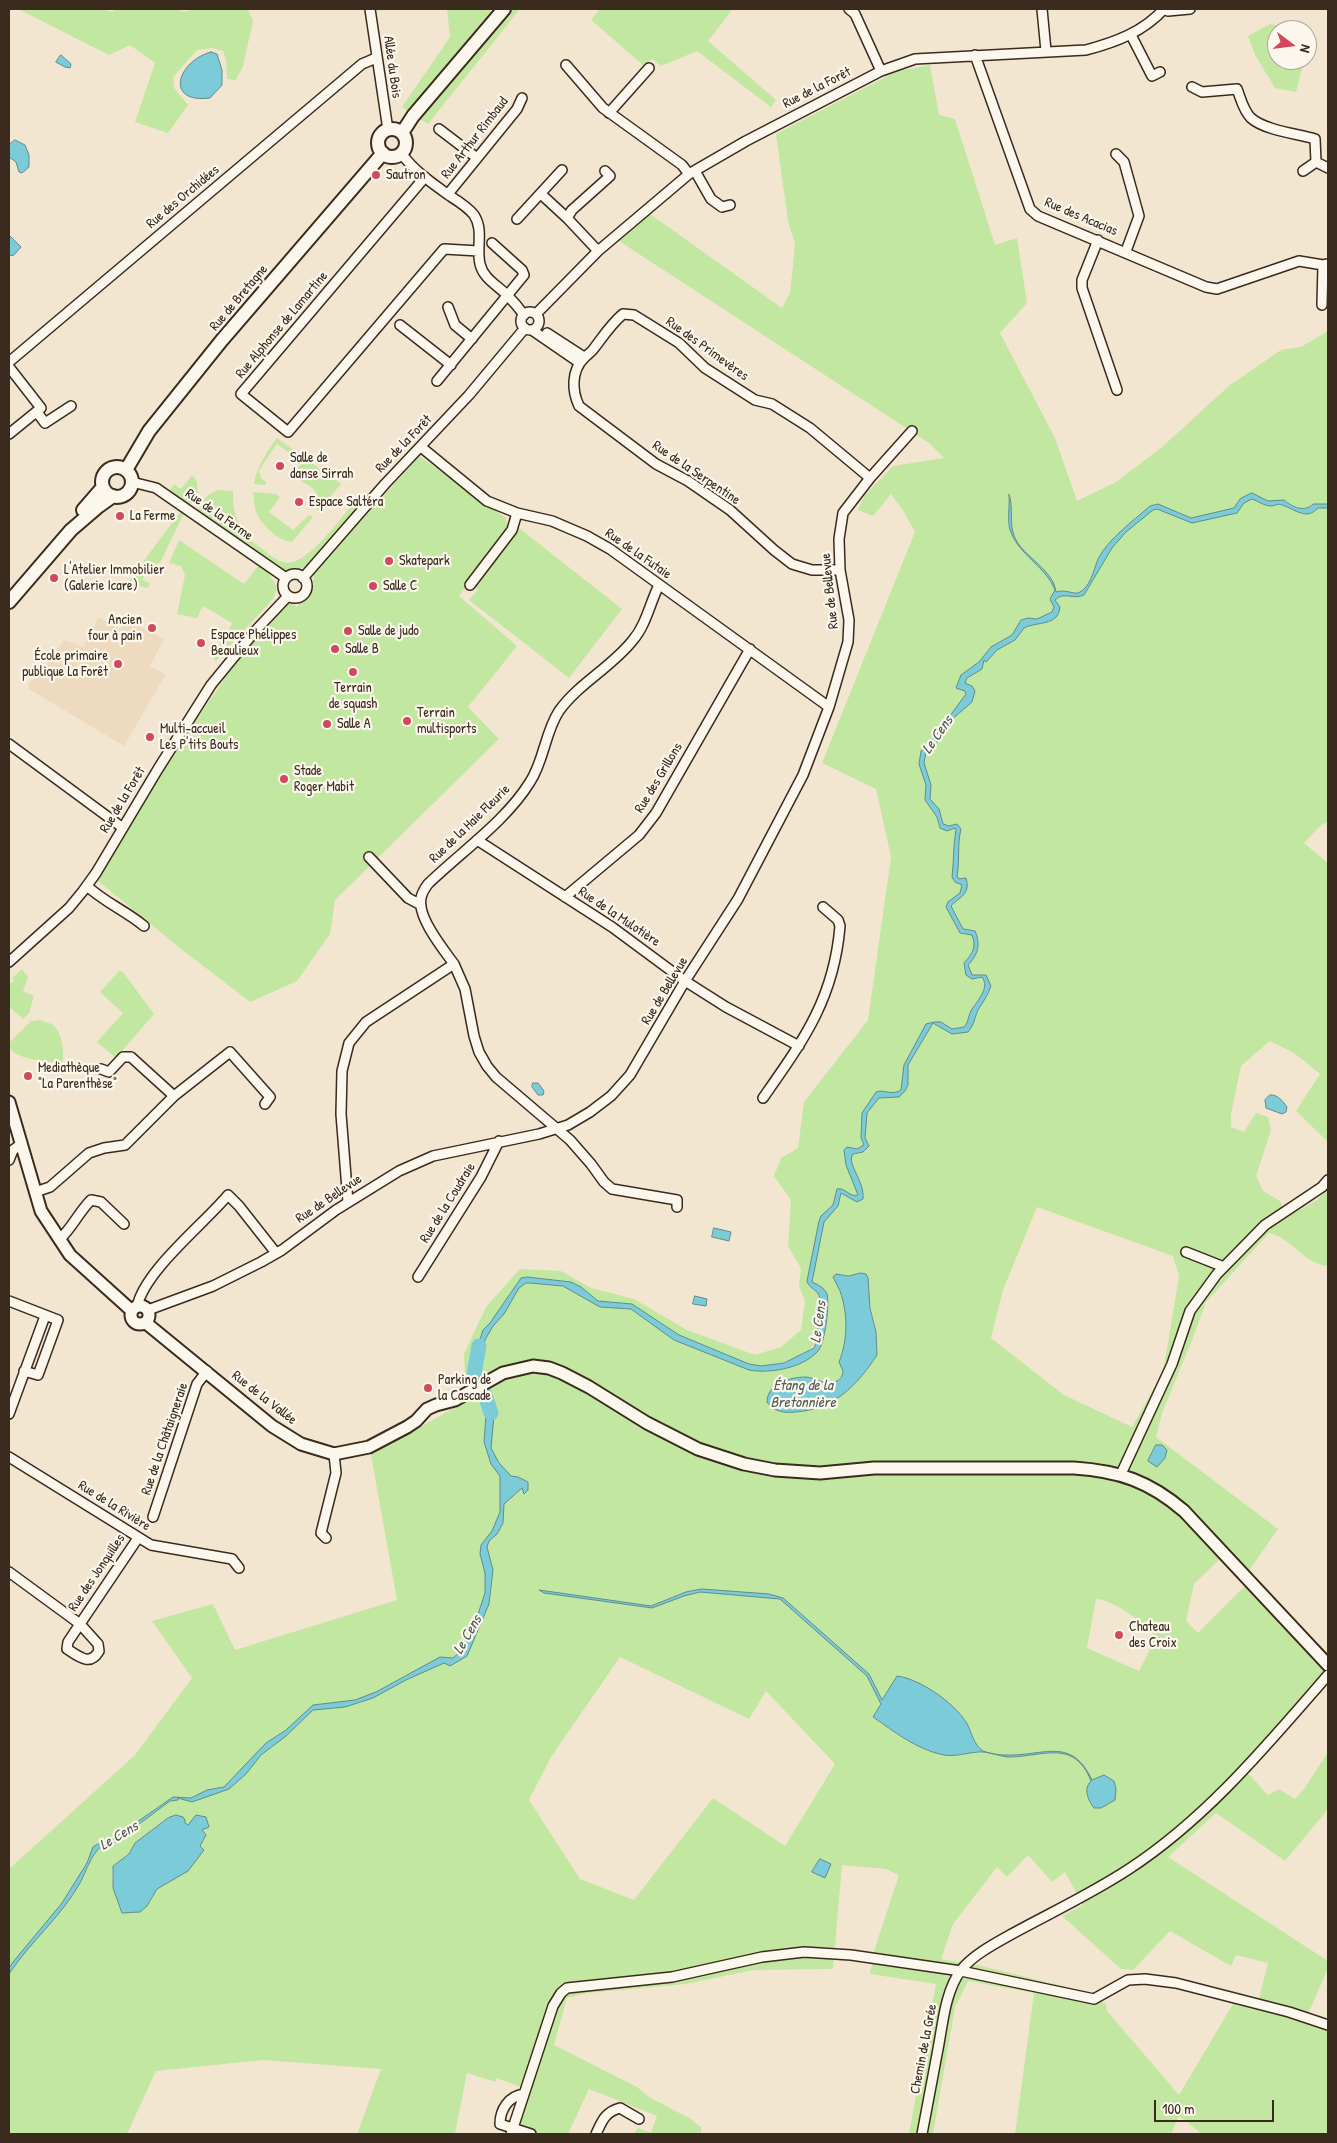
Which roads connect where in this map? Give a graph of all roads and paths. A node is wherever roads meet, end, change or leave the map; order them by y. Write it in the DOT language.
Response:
graph roads {
  1 [pos="370,9"];
  2 [pos="504,9"];
  3 [pos="849,9"];
  4 [pos="1042,9"];
  5 [pos="1164,9"];
  6 [pos="1190,9"];
  7 [pos="1130,35"];
  8 [pos="1046,51"];
  9 [pos="975,55"];
  10 [pos="376,58"];
  11 [pos="566,65"];
  12 [pos="648,68"];
  13 [pos="881,71"];
  14 [pos="1160,72"];
  15 [pos="1192,87"];
  16 [pos="522,98"];
  17 [pos="609,112"];
  18 [pos="439,129"];
  19 [pos="388,130"];
  20 [pos="402,133"];
  21 [pos="383,153"];
  22 [pos="401,153"];
  23 [pos="1116,154"];
  24 [pos="477,158"];
  25 [pos="1316,162"];
  26 [pos="1328,168"];
  27 [pos="562,170"];
  28 [pos="605,171"];
  29 [pos="1303,171"];
  30 [pos="692,173"];
  31 [pos="424,177"];
  32 [pos="448,194"];
  33 [pos="541,194"];
  34 [pos="730,205"];
  35 [pos="567,218"];
  36 [pos="517,219"];
  37 [pos="1098,240"];
  38 [pos="492,243"];
  39 [pos="479,251"];
  40 [pos="598,251"];
  41 [pos="1126,251"];
  42 [pos="1326,265"];
  43 [pos="508,296"];
  44 [pos="1322,305"];
  45 [pos="448,307"];
  46 [pos="536,314"];
  47 [pos="524,315"];
  48 [pos="400,324"];
  49 [pos="532,328"];
  50 [pos="472,339"];
  51 [pos="582,360"];
  52 [pos="9,362"];
  53 [pos="451,365"];
  54 [pos="9,367"];
  55 [pos="437,382"];
  56 [pos="1117,390"];
  57 [pos="71,406"];
  58 [pos="36,412"];
  59 [pos="912,431"];
  60 [pos="9,434"];
  61 [pos="421,447"];
  62 [pos="126,470"];
  63 [pos="870,478"];
  64 [pos="132,482"];
  65 [pos="103,487"];
  66 [pos="113,496"];
  67 [pos="88,510"];
  68 [pos="517,513"];
  69 [pos="840,570"];
  70 [pos="286,578"];
  71 [pos="303,578"];
  72 [pos="470,585"];
  73 [pos="659,585"];
  74 [pos="9,591"];
  75 [pos="288,596"];
  76 [pos="9,604"];
  77 [pos="750,650"];
  78 [pos="829,707"];
  79 [pos="9,744"];
  80 [pos="122,828"];
  81 [pos="477,840"];
  82 [pos="369,857"];
  83 [pos="87,886"];
  84 [pos="565,897"];
  85 [pos="421,906"];
  86 [pos="823,907"];
  87 [pos="144,926"];
  88 [pos="9,962"];
  89 [pos="454,964"];
  90 [pos="685,981"];
  91 [pos="799,1046"];
  92 [pos="101,1069"];
  93 [pos="174,1096"];
  94 [pos="763,1098"];
  95 [pos="9,1102"];
  96 [pos="265,1104"];
  97 [pos="558,1128"];
  98 [pos="499,1141"];
  99 [pos="20,1145"];
  100 [pos="9,1160"];
  101 [pos="1328,1180"];
  102 [pos="35,1192"];
  103 [pos="348,1202"];
  104 [pos="677,1207"];
  105 [pos="124,1224"];
  106 [pos="59,1240"];
  107 [pos="1186,1252"];
  108 [pos="276,1253"];
  109 [pos="1224,1267"];
  110 [pos="418,1277"];
  111 [pos="9,1301"];
  112 [pos="139,1309"];
  113 [pos="45,1316"];
  114 [pos="146,1323"];
  115 [pos="24,1371"];
  116 [pos="207,1371"];
  117 [pos="9,1414"];
  118 [pos="334,1454"];
  119 [pos="9,1457"];
  120 [pos="1121,1474"];
  121 [pos="153,1517"];
  122 [pos="138,1538"];
  123 [pos="326,1538"];
  124 [pos="239,1568"];
  125 [pos="10,1576"];
  126 [pos="1328,1665"];
  127 [pos="1328,1675"];
  128 [pos="961,1970"];
  129 [pos="1328,2025"];
  130 [pos="524,2094"];
  131 [pos="639,2119"];
  132 [pos="512,2131"];
  133 [pos="530,2134"];
  134 [pos="596,2134"];
  135 [pos="922,2134"];
  1 -- 10 [label="street, Allée du Bois"];
  2 -- 20 [label="main road"];
  3 -- 13 [label="street"];
  4 -- 8 [label="street"];
  5 -- 6 [label="street"];
  5 -- 7 [label="street, Rue de la Forêt"];
  7 -- 8 [label="street, Rue de la Forêt"];
  7 -- 14 [label="street"];
  8 -- 9 [label="street, Rue de la Forêt"];
  9 -- 13 [label="street, Rue de la Forêt"];
  9 -- 37 [label="street, Rue des Acacias"];
  10 -- 19 [label="street, Allée du Bois"];
  10 -- 52 [label="street, Rue des Orchidées"];
  11 -- 17 [label="street"];
  12 -- 17 [label="street"];
  13 -- 30 [label="street, Rue de la Forêt"];
  15 -- 25 [label="street"];
  16 -- 24 [label="street, Rue Arthur Rimbaud"];
  17 -- 30 [label="street"];
  18 -- 24 [label="street"];
  19 -- 20 [label="main road"];
  19 -- 21 [label="main road"];
  20 -- 22 [label="main road"];
  21 -- 22 [label="main road"];
  21 -- 62 [label="main road, Rue de Bretagne"];
  22 -- 31 [label="street"];
  23 -- 41 [label="street"];
  24 -- 32 [label="street, Rue Arthur Rimbaud"];
  25 -- 26 [label="street"];
  25 -- 29 [label="street"];
  27 -- 33 [label="street"];
  28 -- 35 [label="street"];
  30 -- 34 [label="street"];
  30 -- 40 [label="street, Rue de la Forêt"];
  31 -- 32 [label="street"];
  31 -- 39 [label="street, Rue Alphonse de Lamartine"];
  32 -- 39 [label="street"];
  33 -- 35 [label="street"];
  33 -- 36 [label="street"];
  35 -- 40 [label="street"];
  37 -- 41 [label="street, Rue des Acacias"];
  37 -- 56 [label="street"];
  38 -- 43 [label="street"];
  39 -- 43 [label="street"];
  40 -- 46 [label="street, Rue de la Forêt"];
  41 -- 42 [label="street, Rue des Acacias"];
  42 -- 44 [label="street"];
  43 -- 47 [label="street"];
  43 -- 50 [label="street"];
  45 -- 50 [label="street"];
  46 -- 47 [label="street"];
  46 -- 49 [label="street"];
  47 -- 49 [label="street"];
  48 -- 53 [label="street"];
  49 -- 51 [label="street"];
  49 -- 61 [label="street, Rue de la Forêt"];
  50 -- 53 [label="street"];
  51 -- 63 [label="street, Rue des Primevères"];
  51 -- 69 [label="street, Rue de la Serpentine"];
  53 -- 55 [label="street"];
  54 -- 58 [label="street"];
  57 -- 58 [label="street"];
  58 -- 60 [label="street"];
  59 -- 63 [label="street, Rue de Bellevue"];
  61 -- 68 [label="street, Rue de la Futaie"];
  61 -- 71 [label="street, Rue de la Forêt"];
  62 -- 64 [label="main road"];
  62 -- 65 [label="main road"];
  63 -- 69 [label="street, Rue de Bellevue"];
  64 -- 66 [label="main road"];
  64 -- 70 [label="street, Rue de la Ferme"];
  65 -- 66 [label="main road"];
  65 -- 67 [label="main road"];
  66 -- 67 [label="main road"];
  67 -- 74 [label="main road"];
  67 -- 76 [label="main road"];
  68 -- 72 [label="street"];
  68 -- 73 [label="street, Rue de la Futaie"];
  69 -- 78 [label="street, Rue de Bellevue"];
  70 -- 71 [label="street"];
  70 -- 75 [label="street"];
  71 -- 75 [label="street"];
  73 -- 77 [label="street, Rue de la Futaie"];
  73 -- 81 [label="street, Rue de la Haie Fleurie"];
  75 -- 80 [label="street, Rue de la Forêt"];
  77 -- 78 [label="street, Rue de la Futaie"];
  77 -- 84 [label="street, Rue des Grillons"];
  78 -- 90 [label="street, Rue de Bellevue"];
  79 -- 80 [label="street"];
  80 -- 83 [label="street, Rue de la Forêt"];
  81 -- 84 [label="street, Rue de la Mulotière"];
  81 -- 85 [label="street, Rue de la Haie Fleurie"];
  82 -- 85 [label="street"];
  83 -- 87 [label="street"];
  83 -- 88 [label="street, Rue de la Forêt"];
  84 -- 90 [label="street, Rue de la Mulotière"];
  85 -- 89 [label="street"];
  86 -- 91 [label="street"];
  89 -- 97 [label="street"];
  89 -- 103 [label="street"];
  90 -- 91 [label="street, Rue de la Mulotière"];
  90 -- 97 [label="street, Rue de Bellevue"];
  91 -- 94 [label="street"];
  92 -- 93 [label="street"];
  93 -- 96 [label="street"];
  93 -- 102 [label="street"];
  95 -- 99 [label="street"];
  97 -- 98 [label="street, Rue de Bellevue"];
  97 -- 104 [label="street"];
  98 -- 103 [label="street, Rue de Bellevue"];
  98 -- 110 [label="street, Rue de la Coudraie"];
  99 -- 100 [label="street"];
  99 -- 102 [label="street"];
  101 -- 109 [label="street"];
  102 -- 106 [label="street"];
  103 -- 108 [label="street, Rue de Bellevue"];
  105 -- 106 [label="street"];
  106 -- 112 [label="street"];
  107 -- 109 [label="street"];
  108 -- 112 [label="street, Rue de Bellevue"];
  108 -- 112 [label="street"];
  109 -- 120 [label="street"];
  111 -- 113 [label="street"];
  112 -- 114 [label="street"];
  112 -- 114 [label="street, Rue de la Vallée"];
  113 -- 115 [label="street"];
  113 -- 115 [label="street"];
  114 -- 116 [label="street, Rue de la Vallée"];
  115 -- 117 [label="street"];
  116 -- 118 [label="street, Rue de la Vallée"];
  116 -- 121 [label="street, Rue de la Châtaigneraie"];
  118 -- 120 [label="street, Rue de la Vallée"];
  118 -- 123 [label="street"];
  119 -- 122 [label="street, Rue de la Rivière"];
  120 -- 126 [label="street, Rue de la Vallée"];
  122 -- 124 [label="street, Rue de la Rivière"];
  122 -- 125 [label="street, Rue des Jonquilles"];
  127 -- 128 [label="street"];
  128 -- 129 [label="street"];
  128 -- 130 [label="street"];
  128 -- 135 [label="street, Chemin de la Grée"];
  130 -- 132 [label="street"];
  130 -- 132 [label="street"];
  131 -- 134 [label="street"];
  132 -- 133 [label="street"];
}
